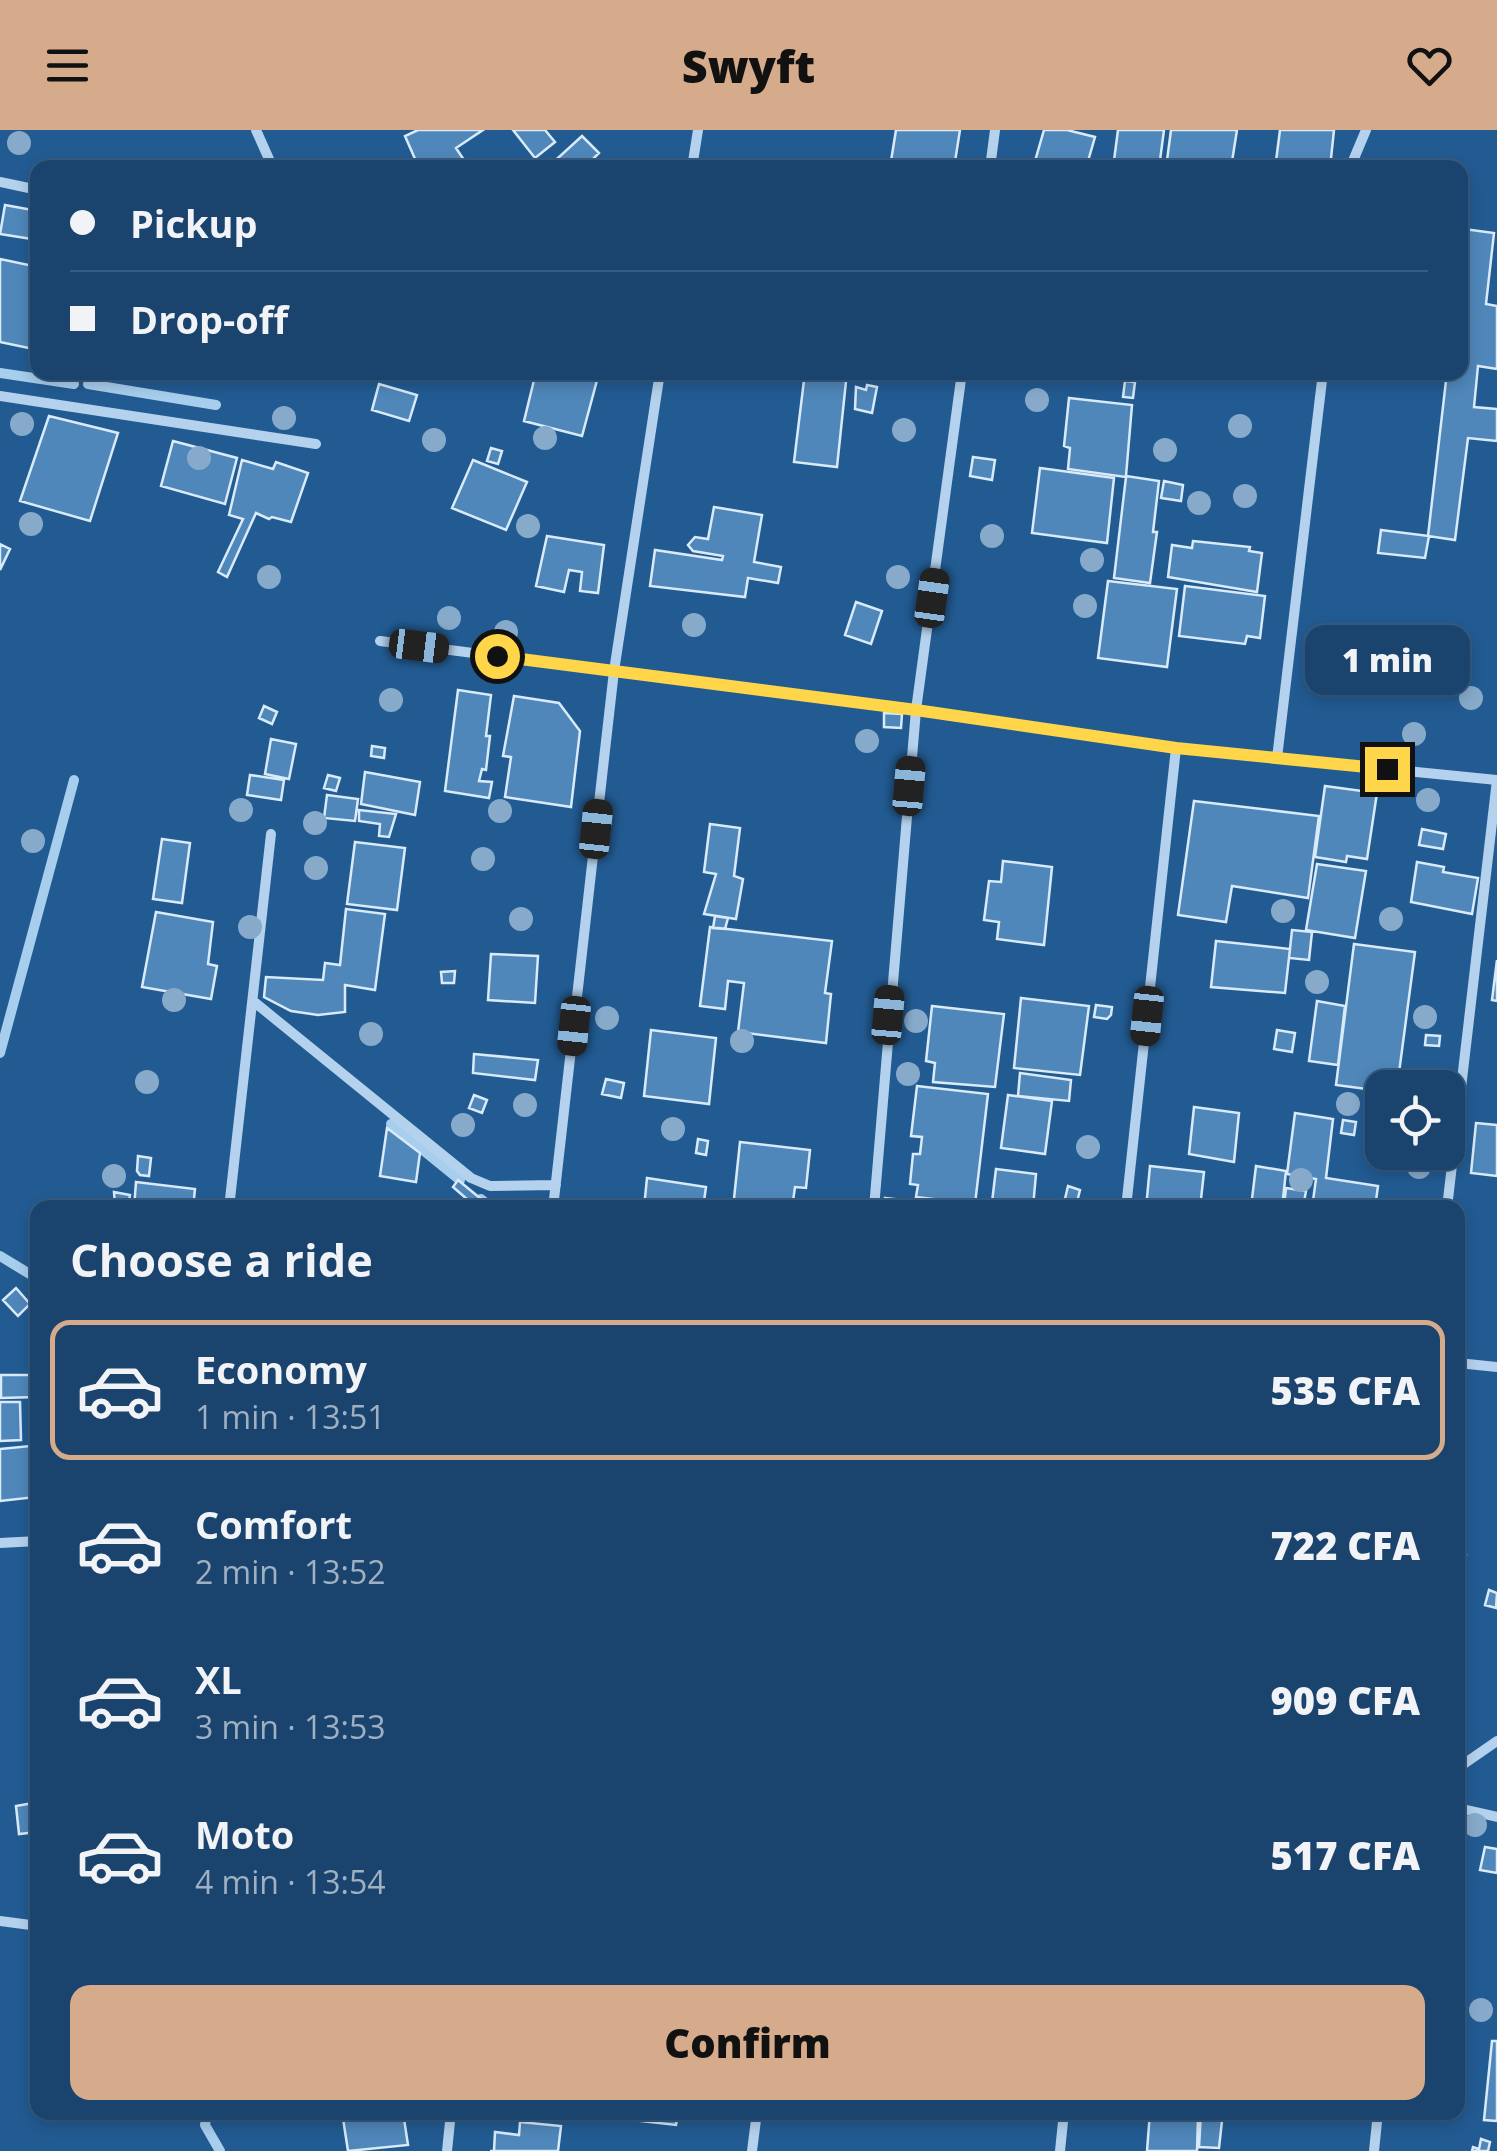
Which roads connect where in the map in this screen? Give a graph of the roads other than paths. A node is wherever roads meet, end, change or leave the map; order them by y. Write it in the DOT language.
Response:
graph roads {
  1 [pos="256,130"];
  2 [pos="698,130"];
  3 [pos="995,130"];
  4 [pos="1366,130"];
  5 [pos="269,160"];
  6 [pos="693,160"];
  7 [pos="991,160"];
  8 [pos="1353,160"];
  9 [pos="0,182"];
  10 [pos="30,188"];
  11 [pos="659,380"];
  12 [pos="961,380"];
  13 [pos="1321,380"];
  14 [pos="0,396"];
  15 [pos="316,444"];
  16 [pos="380,641"];
  17 [pos="614,671"];
  18 [pos="916,710"];
  19 [pos="1176,748"];
  20 [pos="1277,758"];
  21 [pos="1497,780"];
  22 [pos="271,834"];
  23 [pos="253,1001"];
  24 [pos="556,1184"];
  25 [pos="230,1200"];
  26 [pos="555,1200"];
  27 [pos="875,1200"];
  28 [pos="1127,1200"];
  29 [pos="1448,1200"];
  30 [pos="1465,1364"];
  31 [pos="1497,1367"];
  32 [pos="30,1541"];
  33 [pos="0,1543"];
  34 [pos="1497,1740"];
  35 [pos="1465,1763"];
  36 [pos="1465,1810"];
  37 [pos="1497,1817"];
  38 [pos="0,1921"];
  39 [pos="30,1925"];
  40 [pos="450,2120"];
  41 [pos="756,2120"];
  42 [pos="1063,2120"];
  43 [pos="1377,2120"];
  44 [pos="447,2151"];
  45 [pos="752,2151"];
  46 [pos="1060,2151"];
  47 [pos="1374,2151"];
  1 -- 5 [label="street"];
  2 -- 6 [label="street"];
  3 -- 7 [label="street"];
  4 -- 8 [label="street"];
  9 -- 10 [label="street"];
  11 -- 17 [label="street"];
  12 -- 18 [label="street"];
  13 -- 20 [label="street"];
  14 -- 15 [label="street"];
  16 -- 17 [label="street"];
  17 -- 18 [label="street"];
  17 -- 24 [label="street"];
  18 -- 19 [label="street"];
  18 -- 27 [label="street"];
  19 -- 20 [label="street"];
  19 -- 28 [label="street"];
  20 -- 21 [label="street"];
  21 -- 29 [label="street"];
  22 -- 23 [label="street"];
  23 -- 24 [label="street"];
  23 -- 25 [label="street"];
  24 -- 26 [label="street"];
  30 -- 31 [label="street"];
  32 -- 33 [label="street"];
  34 -- 35 [label="street"];
  36 -- 37 [label="street"];
  38 -- 39 [label="street"];
  40 -- 44 [label="street"];
  41 -- 45 [label="street"];
  42 -- 46 [label="street"];
  43 -- 47 [label="street"];
}
